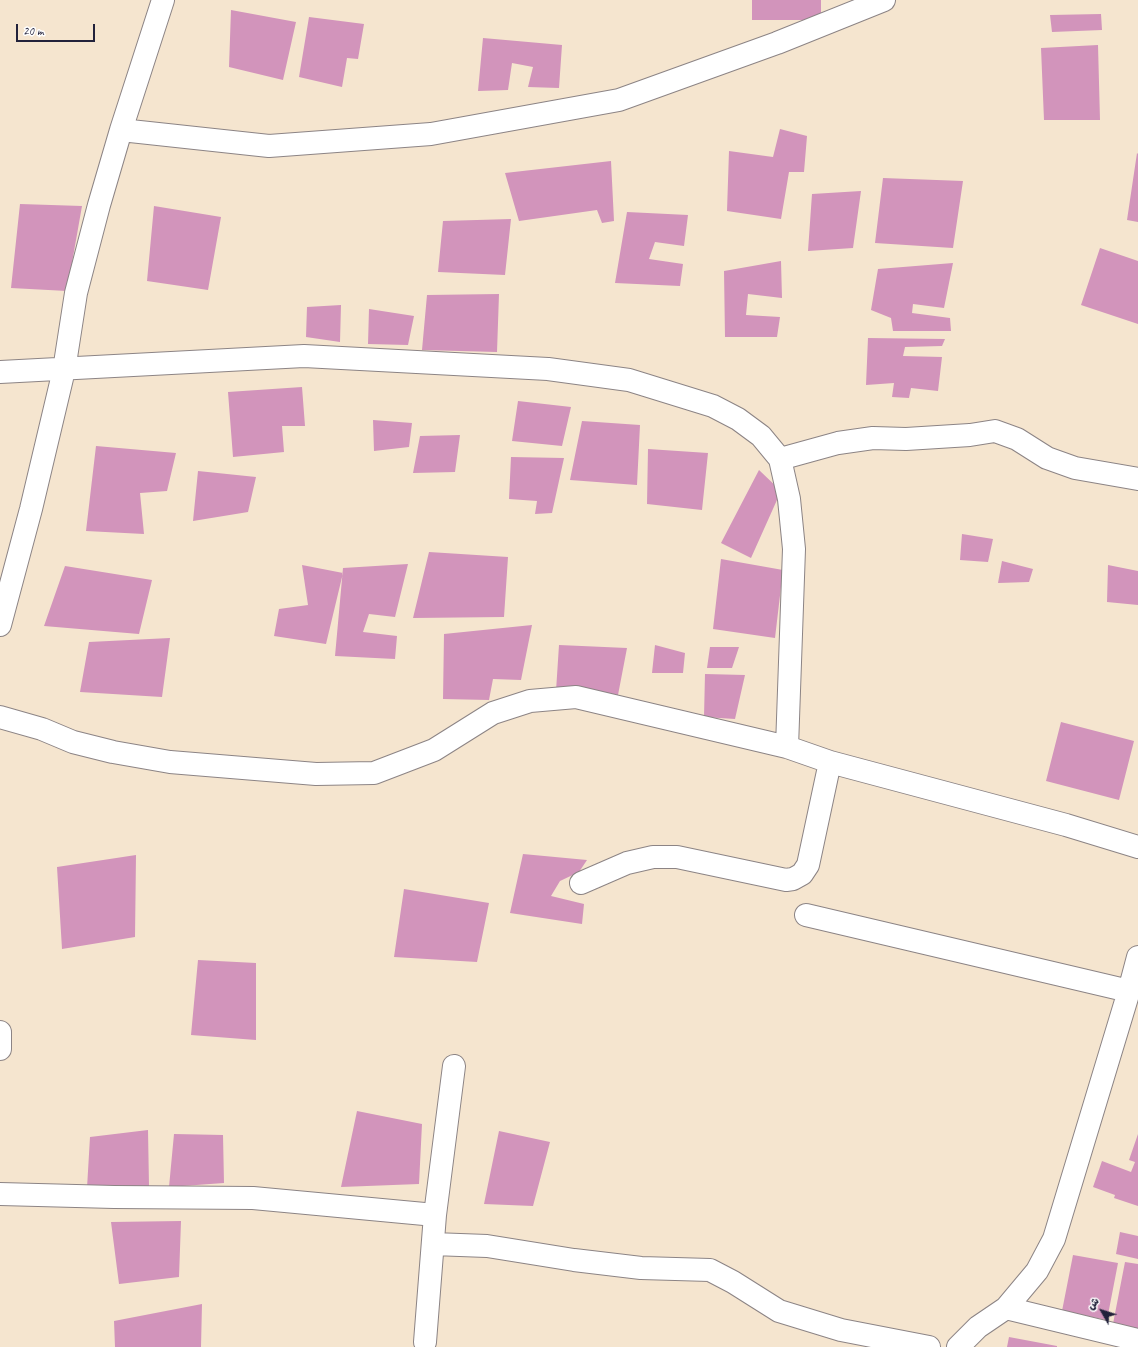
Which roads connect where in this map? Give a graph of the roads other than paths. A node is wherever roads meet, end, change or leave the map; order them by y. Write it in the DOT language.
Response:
graph roads {
  1 [pos="163,0"];
  2 [pos="884,0"];
  3 [pos="121,130"];
  4 [pos="64,370"];
  5 [pos="0,372"];
  6 [pos="780,459"];
  7 [pos="1138,479"];
  8 [pos="0,625"];
  9 [pos="0,717"];
  10 [pos="787,747"];
  11 [pos="830,762"];
  12 [pos="1138,847"];
  13 [pos="581,884"];
  14 [pos="806,915"];
  15 [pos="1138,957"];
  16 [pos="1129,991"];
  17 [pos="0,1032"];
  18 [pos="0,1049"];
  19 [pos="454,1066"];
  20 [pos="0,1194"];
  21 [pos="435,1215"];
  22 [pos="433,1244"];
  23 [pos="1006,1308"];
  24 [pos="1138,1340"];
  25 [pos="425,1342"];
  26 [pos="929,1347"];
  27 [pos="958,1347"];
  1 -- 3 [label="street"];
  2 -- 3 [label="street"];
  3 -- 4 [label="street"];
  4 -- 5 [label="street"];
  4 -- 6 [label="street"];
  4 -- 8 [label="street"];
  6 -- 7 [label="street"];
  6 -- 10 [label="street"];
  9 -- 10 [label="street"];
  10 -- 11 [label="street"];
  11 -- 12 [label="street"];
  11 -- 13 [label="street"];
  14 -- 16 [label="street"];
  15 -- 16 [label="street"];
  16 -- 23 [label="street"];
  17 -- 18 [label="street"];
  19 -- 21 [label="street"];
  20 -- 21 [label="street"];
  21 -- 22 [label="street"];
  22 -- 25 [label="street"];
  22 -- 26 [label="street"];
  23 -- 24 [label="street"];
  23 -- 27 [label="street"];
}
